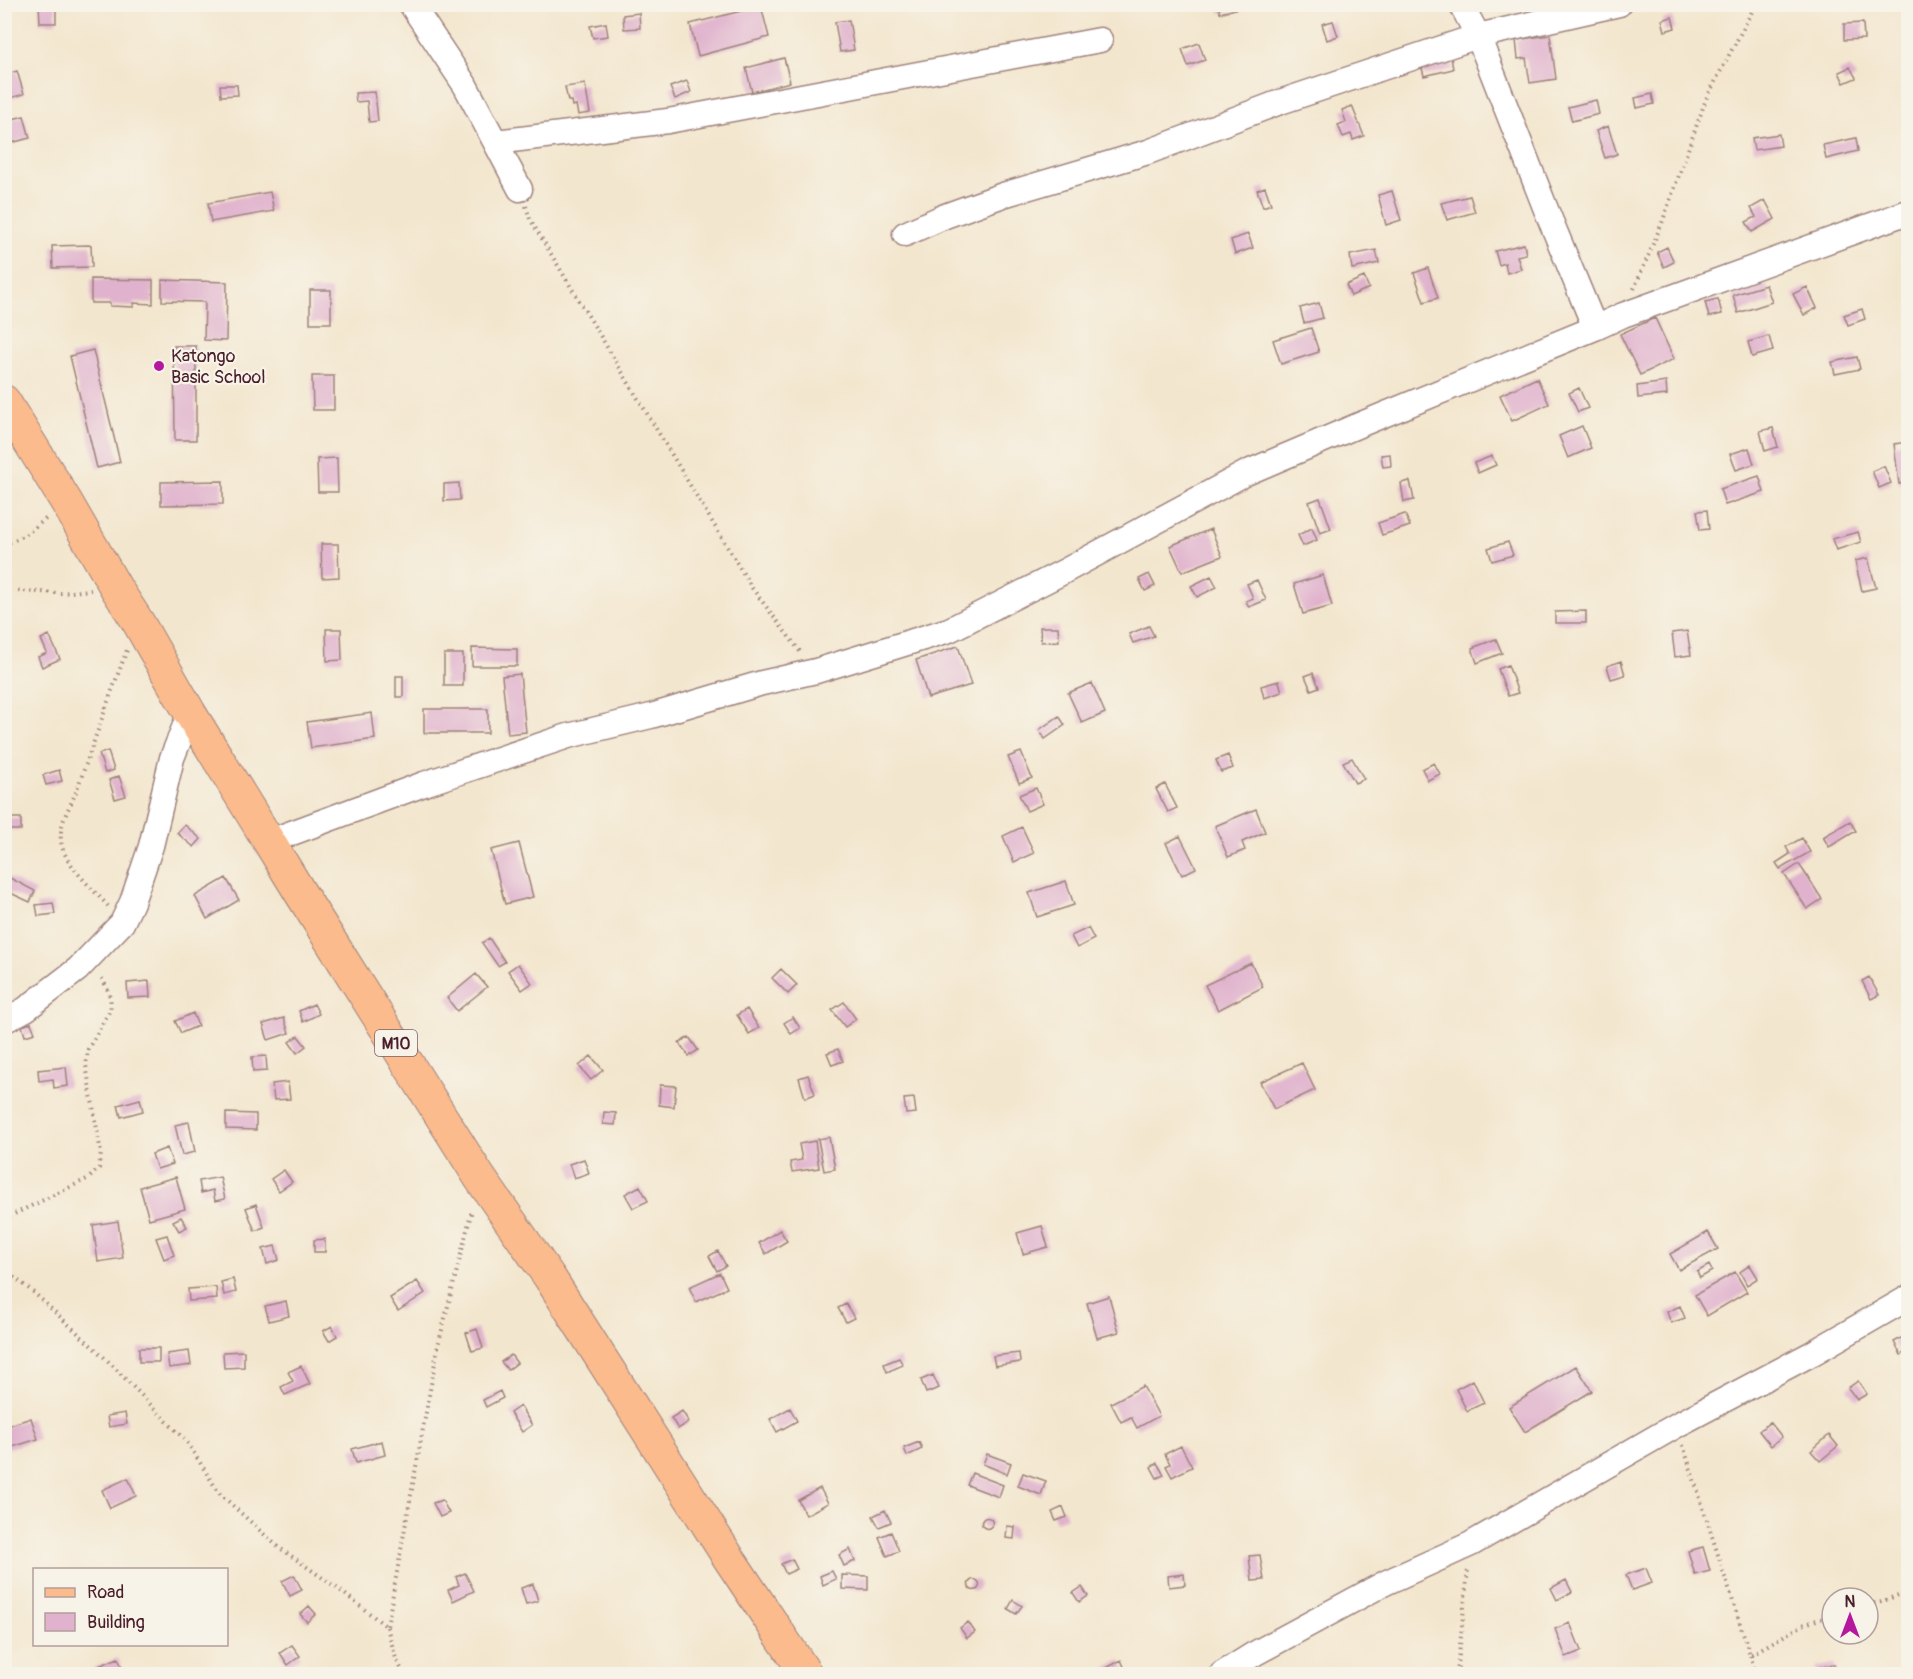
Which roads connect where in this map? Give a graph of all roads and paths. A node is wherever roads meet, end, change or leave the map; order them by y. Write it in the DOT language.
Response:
graph roads {
  1 [pos="411,4"];
  2 [pos="1461,4"];
  3 [pos="1619,4"];
  4 [pos="1756,4"];
  5 [pos="1478,36"];
  6 [pos="1100,40"];
  7 [pos="496,142"];
  8 [pos="520,189"];
  9 [pos="1908,212"];
  10 [pos="905,234"];
  11 [pos="1623,315"];
  12 [pos="1595,328"];
  13 [pos="4,401"];
  14 [pos="67,503"];
  15 [pos="4,545"];
  16 [pos="116,588"];
  17 [pos="18,591"];
  18 [pos="138,622"];
  19 [pos="816,671"];
  20 [pos="190,713"];
  21 [pos="270,842"];
  22 [pos="122,922"];
  23 [pos="91,955"];
  24 [pos="4,1021"];
  25 [pos="480,1178"];
  26 [pos="4,1219"];
  27 [pos="4,1270"];
  28 [pos="1908,1298"];
  29 [pos="1677,1425"];
  30 [pos="1471,1544"];
  31 [pos="1908,1591"];
  32 [pos="1880,1602"];
  33 [pos="1820,1619"];
  34 [pos="387,1627"];
  35 [pos="1750,1655"];
  36 [pos="404,1674"];
  37 [pos="806,1674"];
  38 [pos="1222,1674"];
  39 [pos="1457,1674"];
  40 [pos="1756,1674"];
  1 -- 7 [label="street"];
  2 -- 5 [label="street"];
  3 -- 5 [label="street"];
  4 -- 11 [label="path"];
  5 -- 10 [label="street"];
  5 -- 12 [label="street"];
  6 -- 7 [label="street"];
  7 -- 8 [label="street"];
  8 -- 19 [label="path"];
  9 -- 11 [label="street"];
  11 -- 12 [label="street"];
  12 -- 19 [label="street"];
  13 -- 14 [label="main road, M10"];
  14 -- 15 [label="path"];
  14 -- 16 [label="main road, M10"];
  16 -- 17 [label="path"];
  16 -- 18 [label="main road, M10"];
  18 -- 20 [label="main road, M10"];
  18 -- 22 [label="path"];
  19 -- 21 [label="street"];
  20 -- 21 [label="main road, M10"];
  20 -- 22 [label="street"];
  21 -- 25 [label="main road, M10"];
  22 -- 23 [label="street"];
  23 -- 24 [label="street"];
  23 -- 26 [label="path"];
  25 -- 34 [label="path"];
  25 -- 37 [label="main road, M10"];
  27 -- 34 [label="path"];
  28 -- 29 [label="street"];
  29 -- 30 [label="street"];
  29 -- 35 [label="path"];
  30 -- 38 [label="street"];
  30 -- 39 [label="path"];
  31 -- 32 [label="path"];
  33 -- 35 [label="path"];
  34 -- 36 [label="path"];
  35 -- 40 [label="path"];
}
